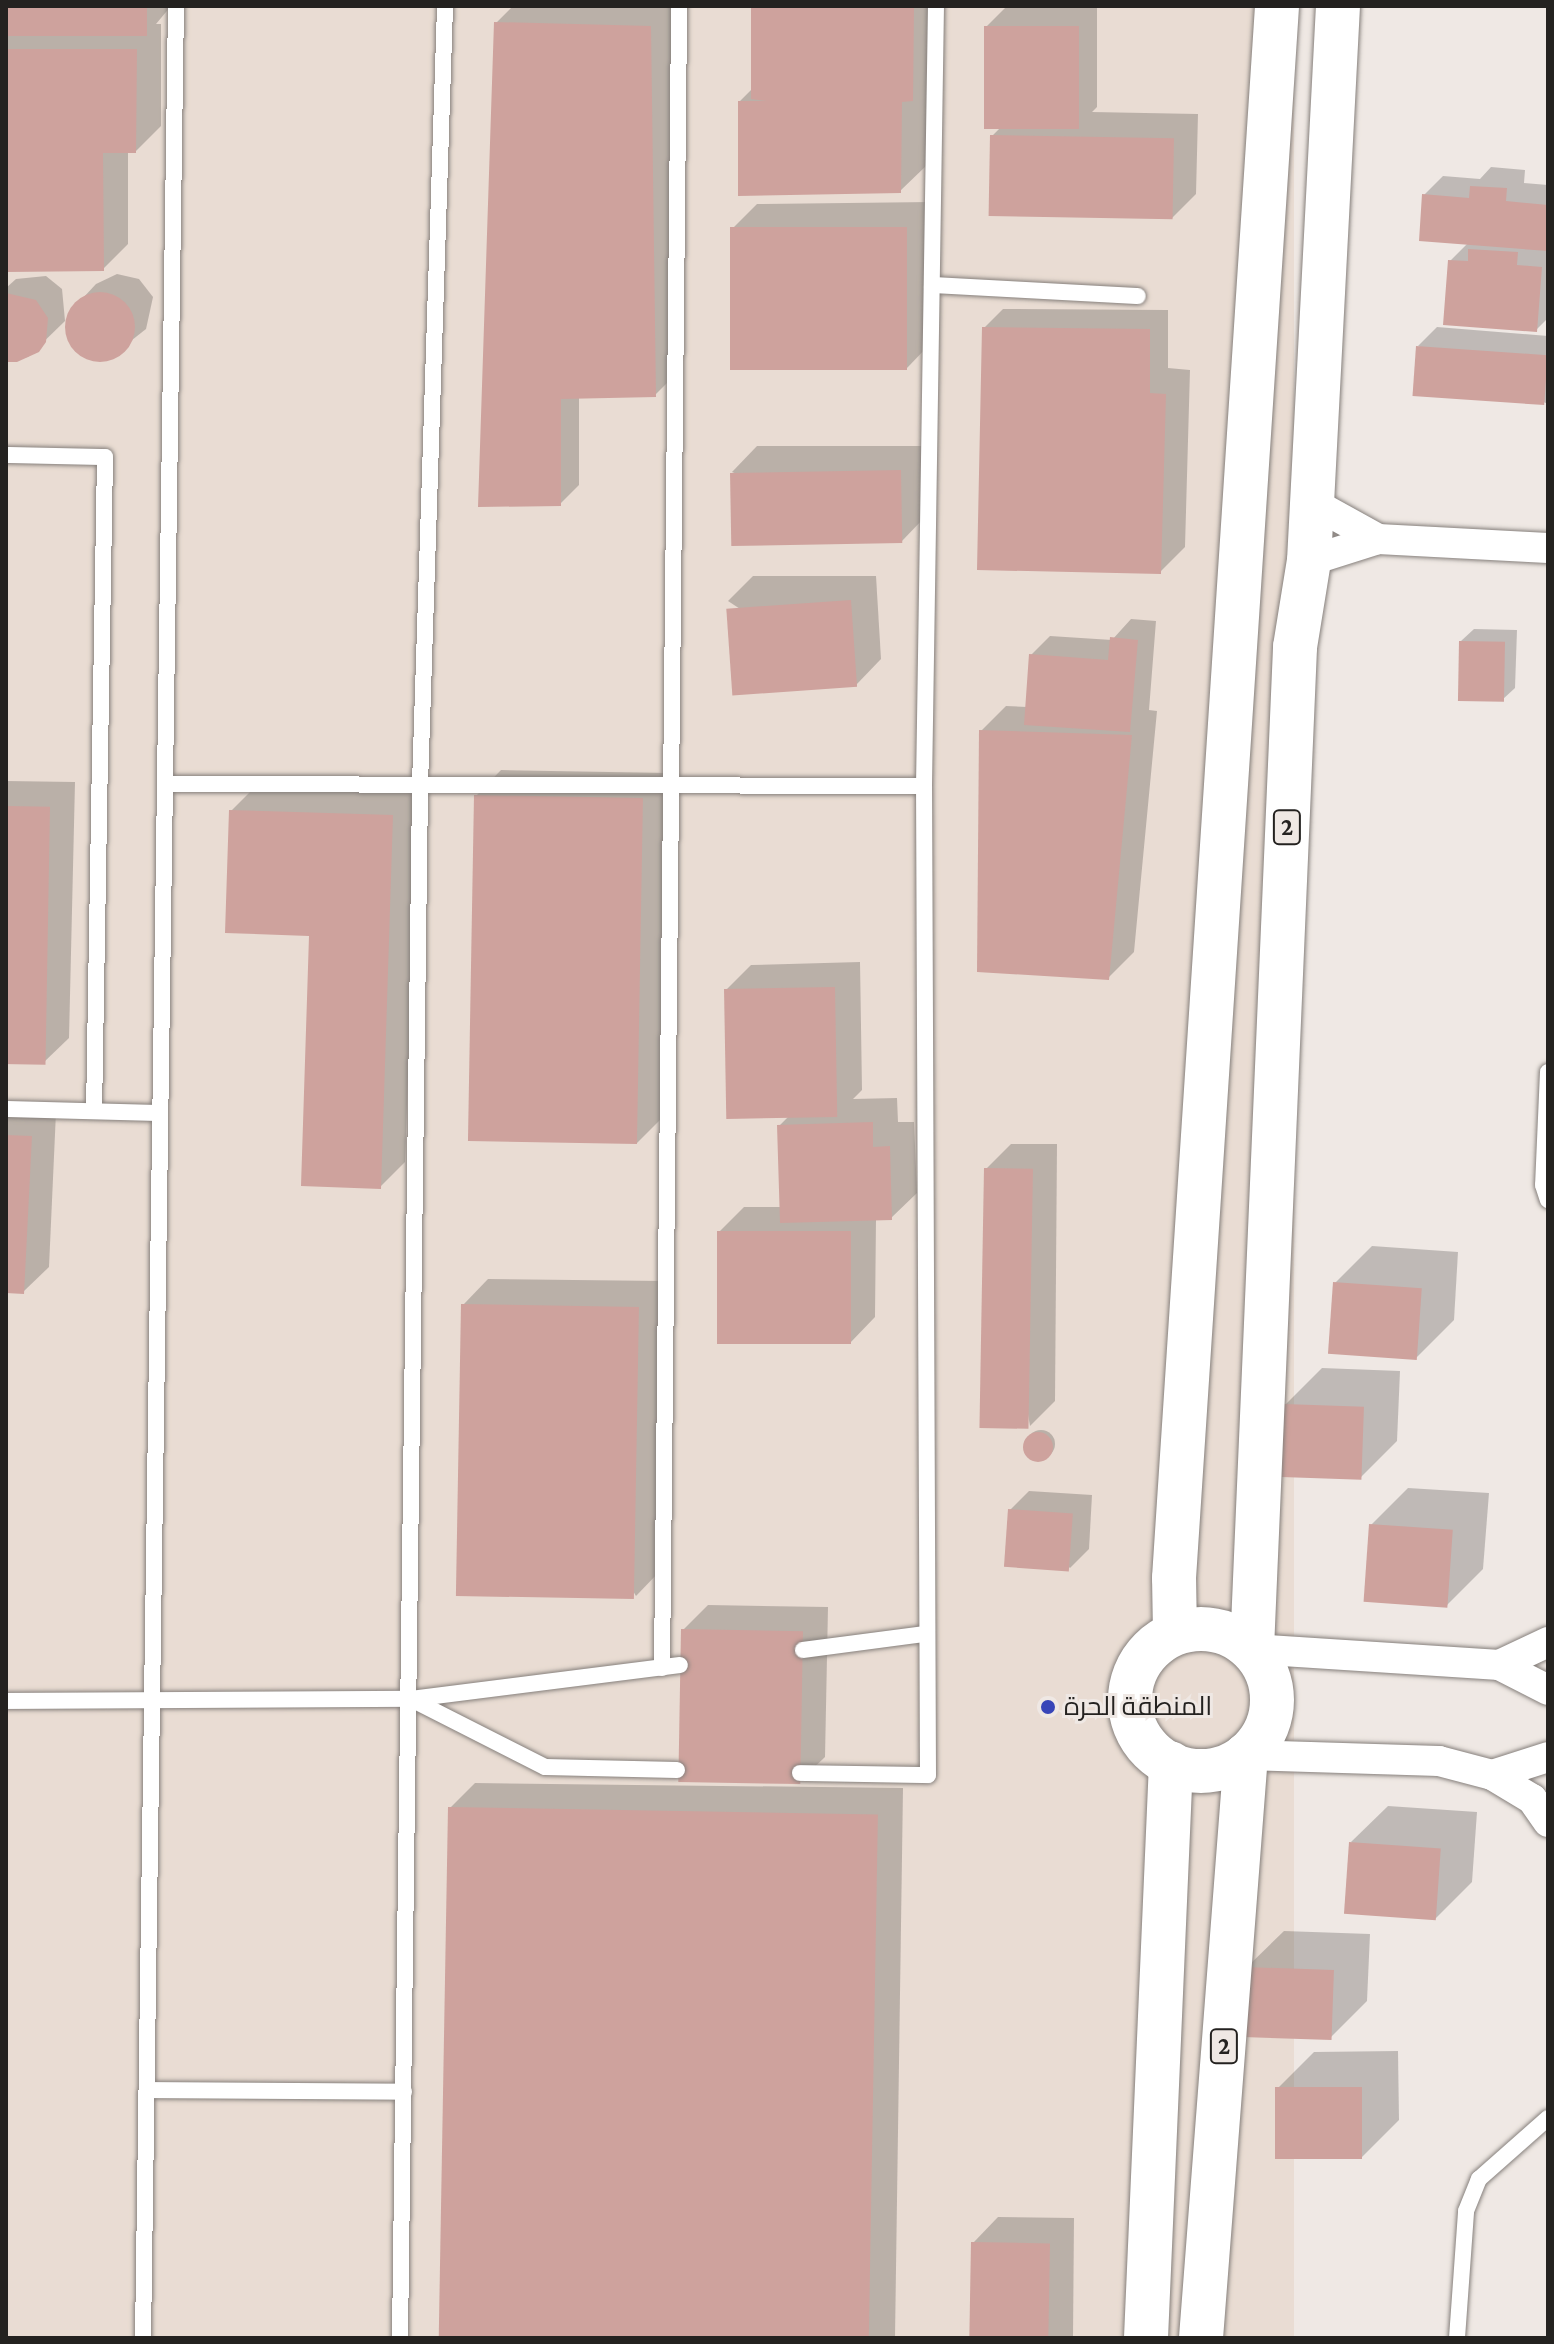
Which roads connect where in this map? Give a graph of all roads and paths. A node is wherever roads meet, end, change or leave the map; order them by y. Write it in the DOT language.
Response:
graph roads {
  1 [pos="176,6"];
  2 [pos="445,6"];
  3 [pos="679,6"];
  4 [pos="936,6"];
  5 [pos="1277,6"];
  6 [pos="1338,6"];
  7 [pos="932,285"];
  8 [pos="1138,296"];
  9 [pos="6,455"];
  10 [pos="1311,502"];
  11 [pos="1378,539"];
  12 [pos="1548,548"];
  13 [pos="1309,561"];
  14 [pos="165,784"];
  15 [pos="420,785"];
  16 [pos="669,786"];
  17 [pos="924,786"];
  18 [pos="1548,1072"];
  19 [pos="6,1109"];
  20 [pos="94,1111"];
  21 [pos="159,1113"];
  22 [pos="1548,1200"];
  23 [pos="1175,1633"];
  24 [pos="925,1634"];
  25 [pos="1548,1642"];
  26 [pos="1252,1649"];
  27 [pos="803,1650"];
  28 [pos="680,1665"];
  29 [pos="1499,1665"];
  30 [pos="662,1668"];
  31 [pos="1548,1690"];
  32 [pos="411,1699"];
  33 [pos="6,1701"];
  34 [pos="152,1701"];
  35 [pos="1246,1755"];
  36 [pos="1548,1757"];
  37 [pos="1171,1764"];
  38 [pos="677,1770"];
  39 [pos="800,1773"];
  40 [pos="1492,1775"];
  41 [pos="1548,1822"];
  42 [pos="147,2090"];
  43 [pos="404,2092"];
  44 [pos="1548,2118"];
  45 [pos="143,2338"];
  46 [pos="400,2338"];
  47 [pos="1146,2338"];
  48 [pos="1201,2338"];
  49 [pos="1457,2338"];
  1 -- 14 [label="lane"];
  2 -- 15 [label="lane"];
  3 -- 16 [label="lane"];
  4 -- 7 [label="lane"];
  5 -- 23 [label="main road"];
  6 -- 10 [label="main road, 2"];
  7 -- 8 [label="lane"];
  7 -- 17 [label="lane"];
  9 -- 20 [label="lane"];
  10 -- 11 [label="street"];
  10 -- 13 [label="main road, 2"];
  11 -- 12 [label="street"];
  11 -- 13 [label="street"];
  13 -- 26 [label="main road, 2"];
  14 -- 15 [label="lane"];
  14 -- 21 [label="lane"];
  15 -- 16 [label="lane"];
  15 -- 32 [label="lane"];
  16 -- 17 [label="lane"];
  16 -- 30 [label="lane"];
  17 -- 24 [label="lane"];
  18 -- 22 [label="lane"];
  19 -- 20 [label="lane"];
  20 -- 21 [label="lane"];
  21 -- 34 [label="lane"];
  23 -- 26 [label="main road"];
  23 -- 37 [label="main road"];
  24 -- 27 [label="lane"];
  24 -- 39 [label="lane"];
  25 -- 29 [label="street"];
  26 -- 29 [label="street"];
  26 -- 35 [label="main road"];
  28 -- 30 [label="lane"];
  29 -- 31 [label="street"];
  30 -- 32 [label="lane"];
  32 -- 34 [label="lane"];
  32 -- 38 [label="lane"];
  32 -- 43 [label="lane"];
  33 -- 34 [label="lane"];
  34 -- 42 [label="lane"];
  35 -- 37 [label="main road"];
  35 -- 40 [label="street"];
  35 -- 48 [label="main road, 2"];
  36 -- 40 [label="street"];
  37 -- 47 [label="main road"];
  40 -- 41 [label="street"];
  42 -- 43 [label="lane"];
  42 -- 45 [label="lane"];
  43 -- 46 [label="lane"];
  44 -- 49 [label="lane"];
}
